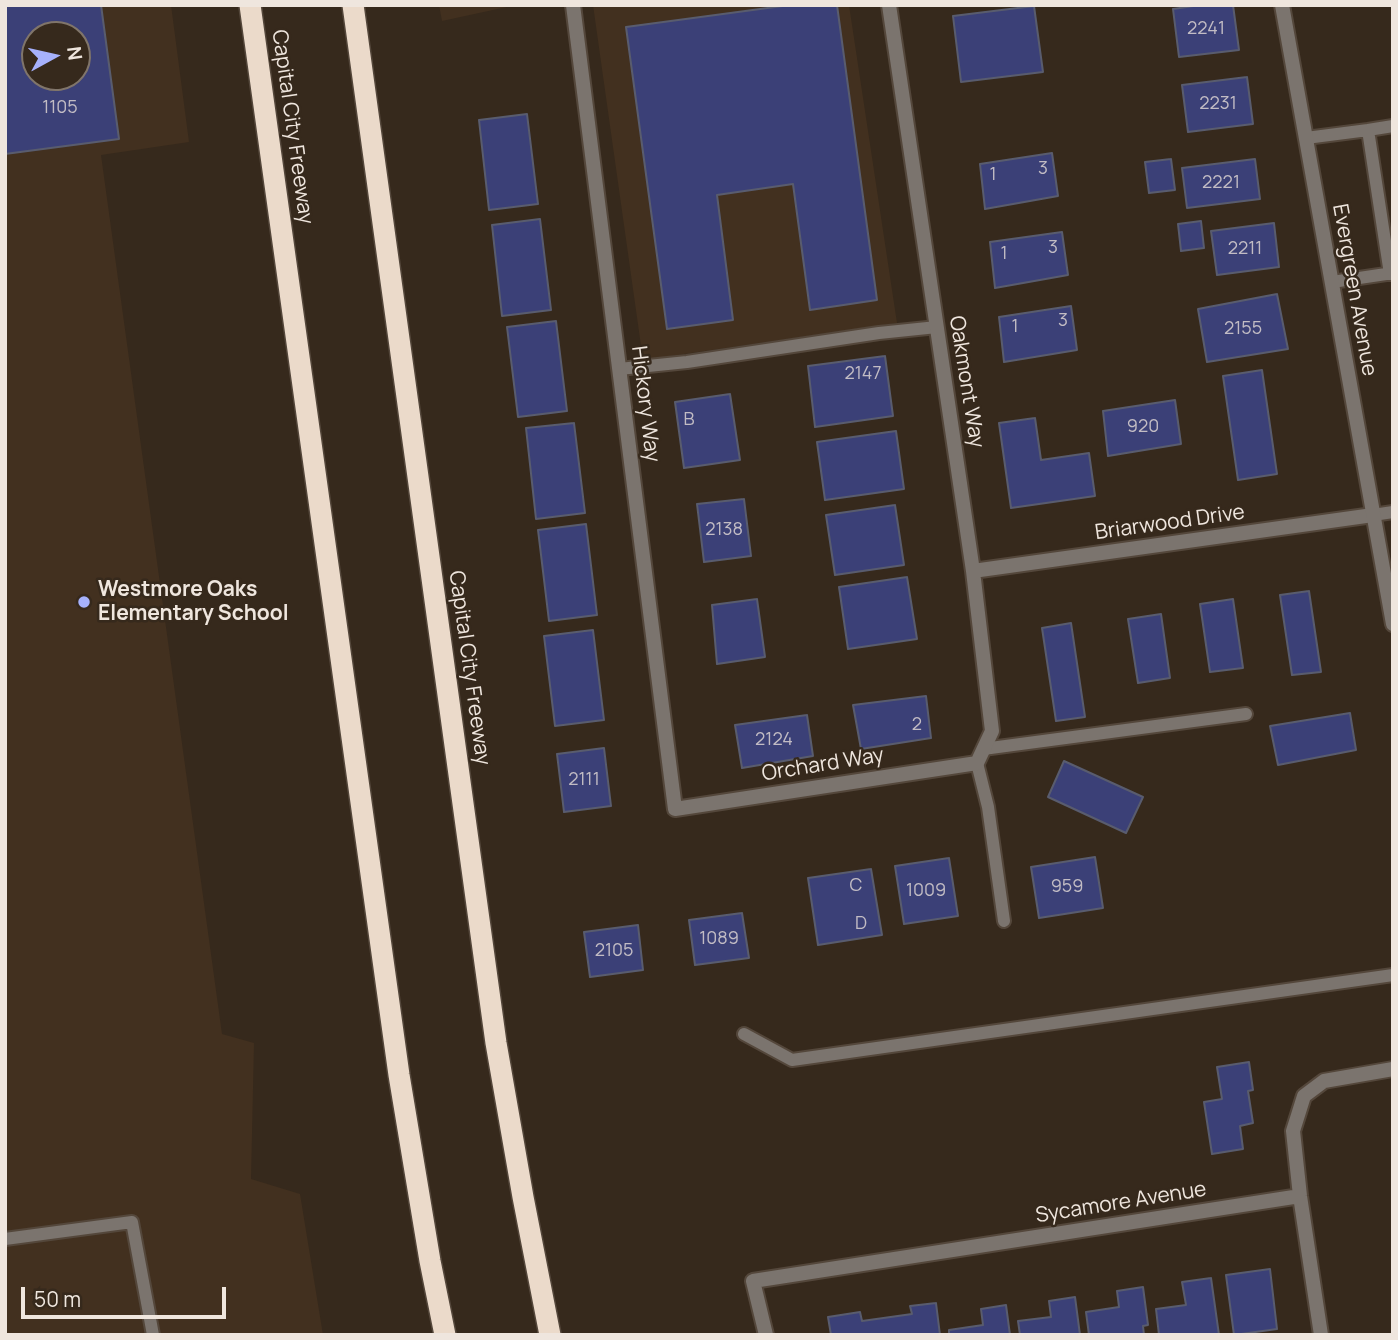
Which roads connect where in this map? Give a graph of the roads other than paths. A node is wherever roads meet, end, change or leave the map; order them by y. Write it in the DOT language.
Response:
graph roads {
  1 [pos="250,5"];
  2 [pos="352,5"];
  3 [pos="573,5"];
  4 [pos="888,5"];
  5 [pos="1282,5"];
  6 [pos="1393,126"];
  7 [pos="1368,130"];
  8 [pos="1306,138"];
  9 [pos="1392,274"];
  10 [pos="1332,282"];
  11 [pos="937,327"];
  12 [pos="619,369"];
  13 [pos="1393,512"];
  14 [pos="1373,515"];
  15 [pos="973,571"];
  16 [pos="1393,624"];
  17 [pos="1246,713"];
  18 [pos="984,749"];
  19 [pos="977,762"];
  20 [pos="675,809"];
  21 [pos="1004,921"];
  22 [pos="1393,975"];
  23 [pos="744,1034"];
  24 [pos="1393,1069"];
  25 [pos="1300,1196"];
  26 [pos="5,1239"];
  27 [pos="153,1335"];
  28 [pos="446,1335"];
  29 [pos="550,1335"];
  30 [pos="766,1335"];
  31 [pos="1321,1335"];
  1 -- 28 [label="highway, Capital City Freeway"];
  2 -- 29 [label="highway, Capital City Freeway"];
  3 -- 12 [label="street, Hickory Way"];
  4 -- 11 [label="street, Oakmont Way"];
  5 -- 8 [label="street, Evergreen Avenue"];
  6 -- 7 [label="lane"];
  7 -- 8 [label="lane"];
  7 -- 9 [label="lane"];
  8 -- 10 [label="street, Evergreen Avenue"];
  9 -- 10 [label="lane"];
  10 -- 14 [label="street, Evergreen Avenue"];
  11 -- 12 [label="lane"];
  11 -- 15 [label="street, Oakmont Way"];
  12 -- 20 [label="street, Hickory Way"];
  13 -- 14 [label="lane"];
  14 -- 15 [label="street, Briarwood Drive"];
  14 -- 16 [label="street, Evergreen Avenue"];
  15 -- 18 [label="street, Oakmont Way"];
  17 -- 18 [label="lane"];
  18 -- 19 [label="street, Oakmont Way"];
  19 -- 20 [label="street, Orchard Way"];
  19 -- 21 [label="lane"];
  22 -- 23 [label="lane"];
  24 -- 25 [label="street"];
  25 -- 30 [label="street, Sycamore Avenue"];
  25 -- 31 [label="street"];
  26 -- 27 [label="lane"];
}
